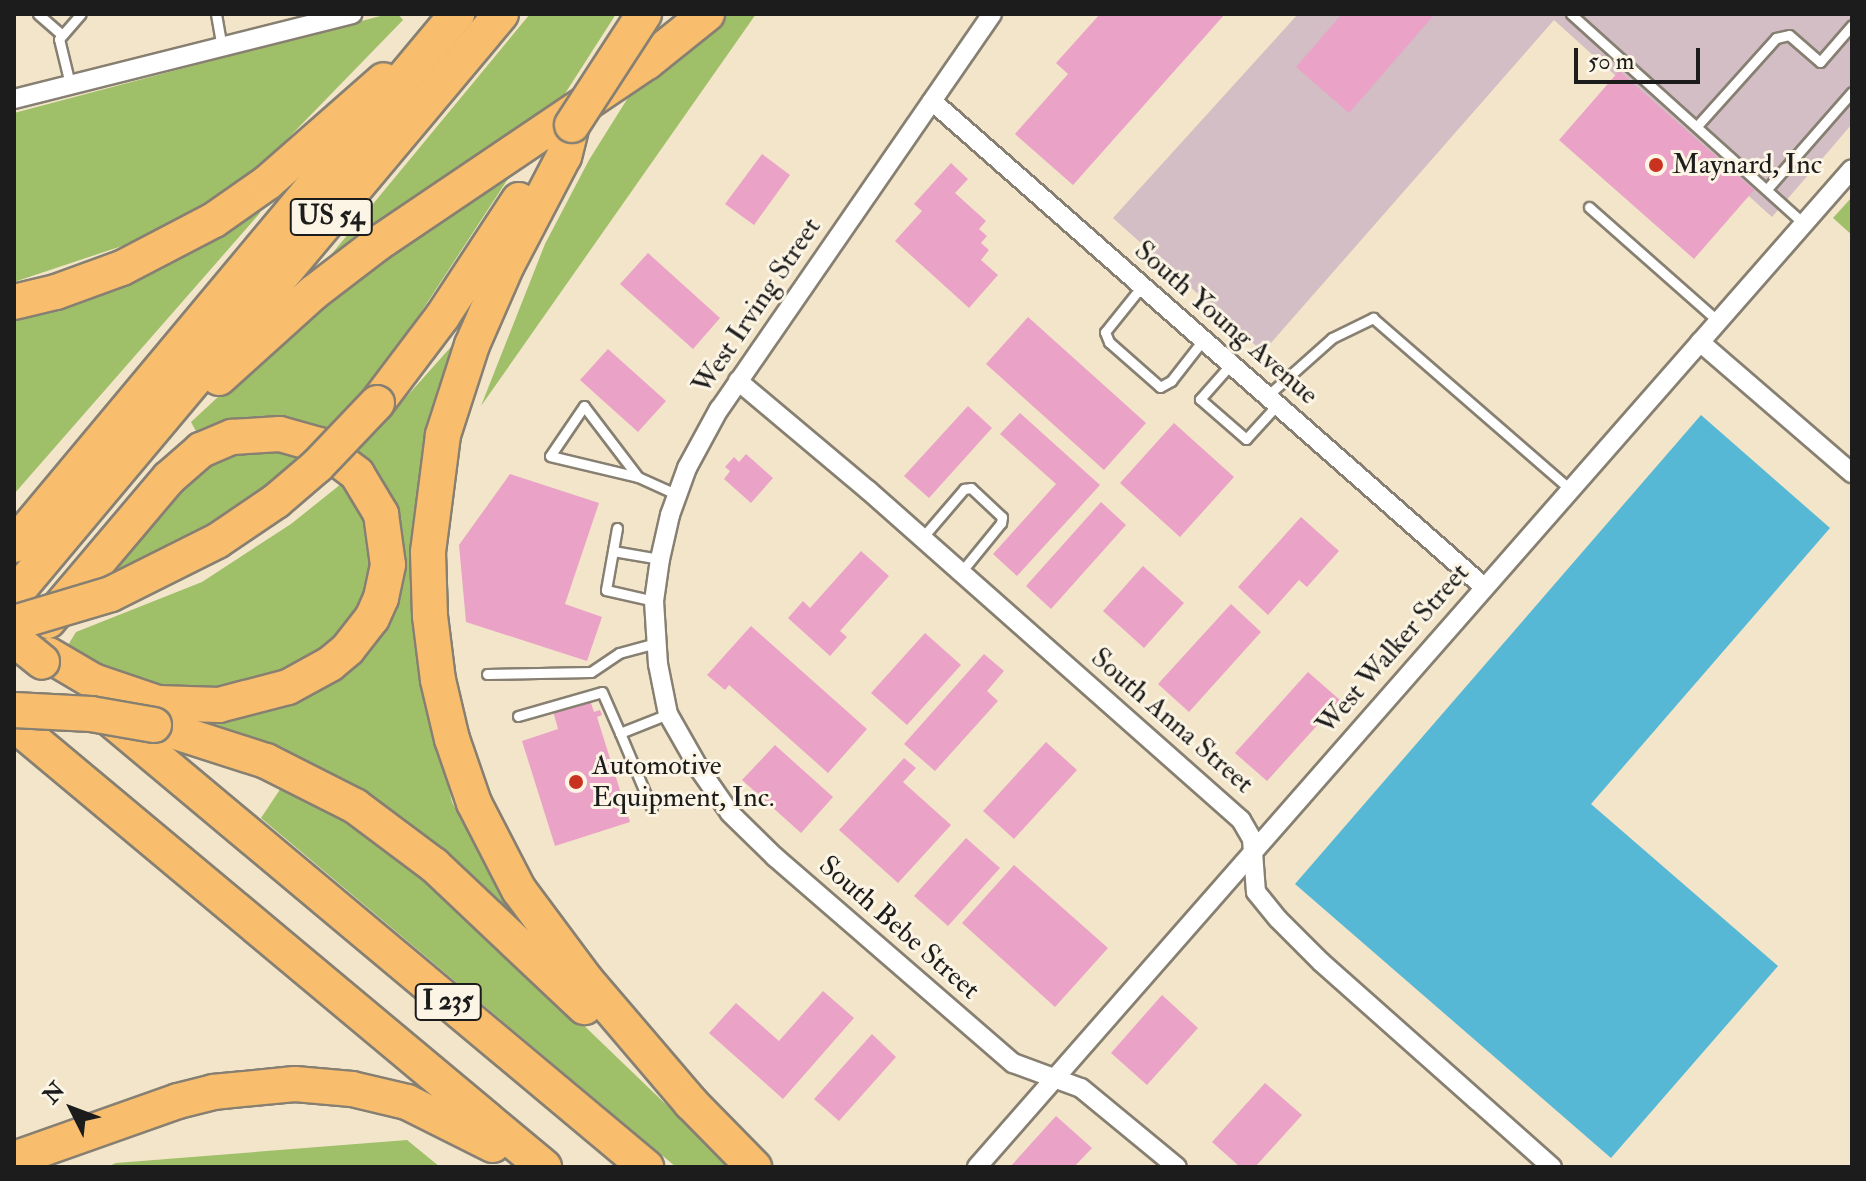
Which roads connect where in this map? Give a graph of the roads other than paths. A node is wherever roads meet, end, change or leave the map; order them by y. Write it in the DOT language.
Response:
graph roads {
  1 [pos="38,14"];
  2 [pos="81,14"];
  3 [pos="216,14"];
  4 [pos="352,14"];
  5 [pos="501,14"];
  6 [pos="644,14"];
  7 [pos="707,14"];
  8 [pos="992,14"];
  9 [pos="1571,14"];
  10 [pos="1852,25"];
  11 [pos="448,26"];
  12 [pos="62,35"];
  13 [pos="222,47"];
  14 [pos="70,84"];
  15 [pos="1852,92"];
  16 [pos="14,99"];
  17 [pos="932,101"];
  18 [pos="572,125"];
  19 [pos="1697,126"];
  20 [pos="1852,169"];
  21 [pos="1767,189"];
  22 [pos="1589,207"];
  23 [pos="1804,224"];
  24 [pos="1142,286"];
  25 [pos="14,302"];
  26 [pos="1718,321"];
  27 [pos="1203,340"];
  28 [pos="1700,342"];
  29 [pos="1231,364"];
  30 [pos="738,381"];
  31 [pos="1272,400"];
  32 [pos="160,420"];
  33 [pos="1852,473"];
  34 [pos="638,477"];
  35 [pos="1570,489"];
  36 [pos="678,495"];
  37 [pos="617,528"];
  38 [pos="922,538"];
  39 [pos="14,545"];
  40 [pos="613,551"];
  41 [pos="660,559"];
  42 [pos="961,572"];
  43 [pos="1484,587"];
  44 [pos="14,595"];
  45 [pos="654,601"];
  46 [pos="656,643"];
  47 [pos="25,647"];
  48 [pos="658,664"];
  49 [pos="487,674"];
  50 [pos="14,710"];
  51 [pos="668,714"];
  52 [pos="518,716"];
  53 [pos="14,724"];
  54 [pos="620,733"];
  55 [pos="652,809"];
  56 [pos="1253,852"];
  57 [pos="1057,1077"];
  58 [pos="691,1103"];
  59 [pos="14,1159"];
  60 [pos="527,1167"];
  61 [pos="544,1167"];
  62 [pos="646,1167"];
  63 [pos="754,1167"];
  64 [pos="977,1167"];
  65 [pos="1177,1167"];
  66 [pos="1552,1167"];
  1 -- 12 [label="lane"];
  2 -- 12 [label="lane"];
  3 -- 13 [label="lane"];
  4 -- 13 [label="street"];
  5 -- 32 [label="highway, US 54"];
  6 -- 18 [label="highway, bridge"];
  7 -- 32 [label="highway"];
  8 -- 17 [label="street, West Irving Street"];
  9 -- 19 [label="lane"];
  10 -- 19 [label="lane"];
  11 -- 25 [label="highway"];
  11 -- 39 [label="highway, US 54"];
  12 -- 14 [label="lane"];
  13 -- 14 [label="street"];
  14 -- 16 [label="street"];
  15 -- 21 [label="lane"];
  17 -- 24 [label="street, South Young Avenue"];
  17 -- 30 [label="street, West Irving Street"];
  18 -- 47 [label="highway, bridge"];
  18 -- 58 [label="highway"];
  19 -- 21 [label="lane"];
  20 -- 23 [label="street, West Walker Street"];
  21 -- 23 [label="lane"];
  22 -- 26 [label="lane"];
  23 -- 26 [label="street, West Walker Street"];
  24 -- 27 [label="street, South Young Avenue"];
  24 -- 27 [label="lane"];
  26 -- 28 [label="street, West Walker Street"];
  27 -- 29 [label="street, South Young Avenue"];
  28 -- 33 [label="street"];
  28 -- 35 [label="street, West Walker Street"];
  29 -- 31 [label="street, South Young Avenue"];
  29 -- 31 [label="lane"];
  30 -- 36 [label="street, West Irving Street"];
  30 -- 38 [label="street, South Anna Street"];
  31 -- 35 [label="lane"];
  31 -- 43 [label="street, South Young Avenue"];
  32 -- 44 [label="highway, US 54"];
  34 -- 34 [label="lane"];
  34 -- 36 [label="lane"];
  35 -- 43 [label="street, West Walker Street"];
  36 -- 41 [label="street, West Irving Street"];
  37 -- 40 [label="lane"];
  38 -- 42 [label="street, South Anna Street"];
  38 -- 42 [label="lane"];
  40 -- 41 [label="lane"];
  40 -- 45 [label="lane"];
  41 -- 45 [label="street, West Irving Street"];
  42 -- 56 [label="street, South Anna Street"];
  43 -- 56 [label="street, West Walker Street"];
  45 -- 46 [label="street, West Irving Street"];
  46 -- 48 [label="street, West Irving Street"];
  46 -- 49 [label="lane"];
  47 -- 47 [label="highway"];
  47 -- 62 [label="highway, I 235"];
  48 -- 51 [label="street, South Bebe Street"];
  50 -- 58 [label="highway, bridge"];
  51 -- 54 [label="lane"];
  51 -- 57 [label="street, South Bebe Street"];
  52 -- 54 [label="lane"];
  53 -- 61 [label="highway, I 235"];
  54 -- 55 [label="lane"];
  56 -- 57 [label="street, West Walker Street"];
  56 -- 66 [label="street, South Anna Street"];
  57 -- 64 [label="street, West Walker Street"];
  57 -- 65 [label="street, South Bebe Street"];
  58 -- 63 [label="highway"];
  59 -- 60 [label="highway"];
}
